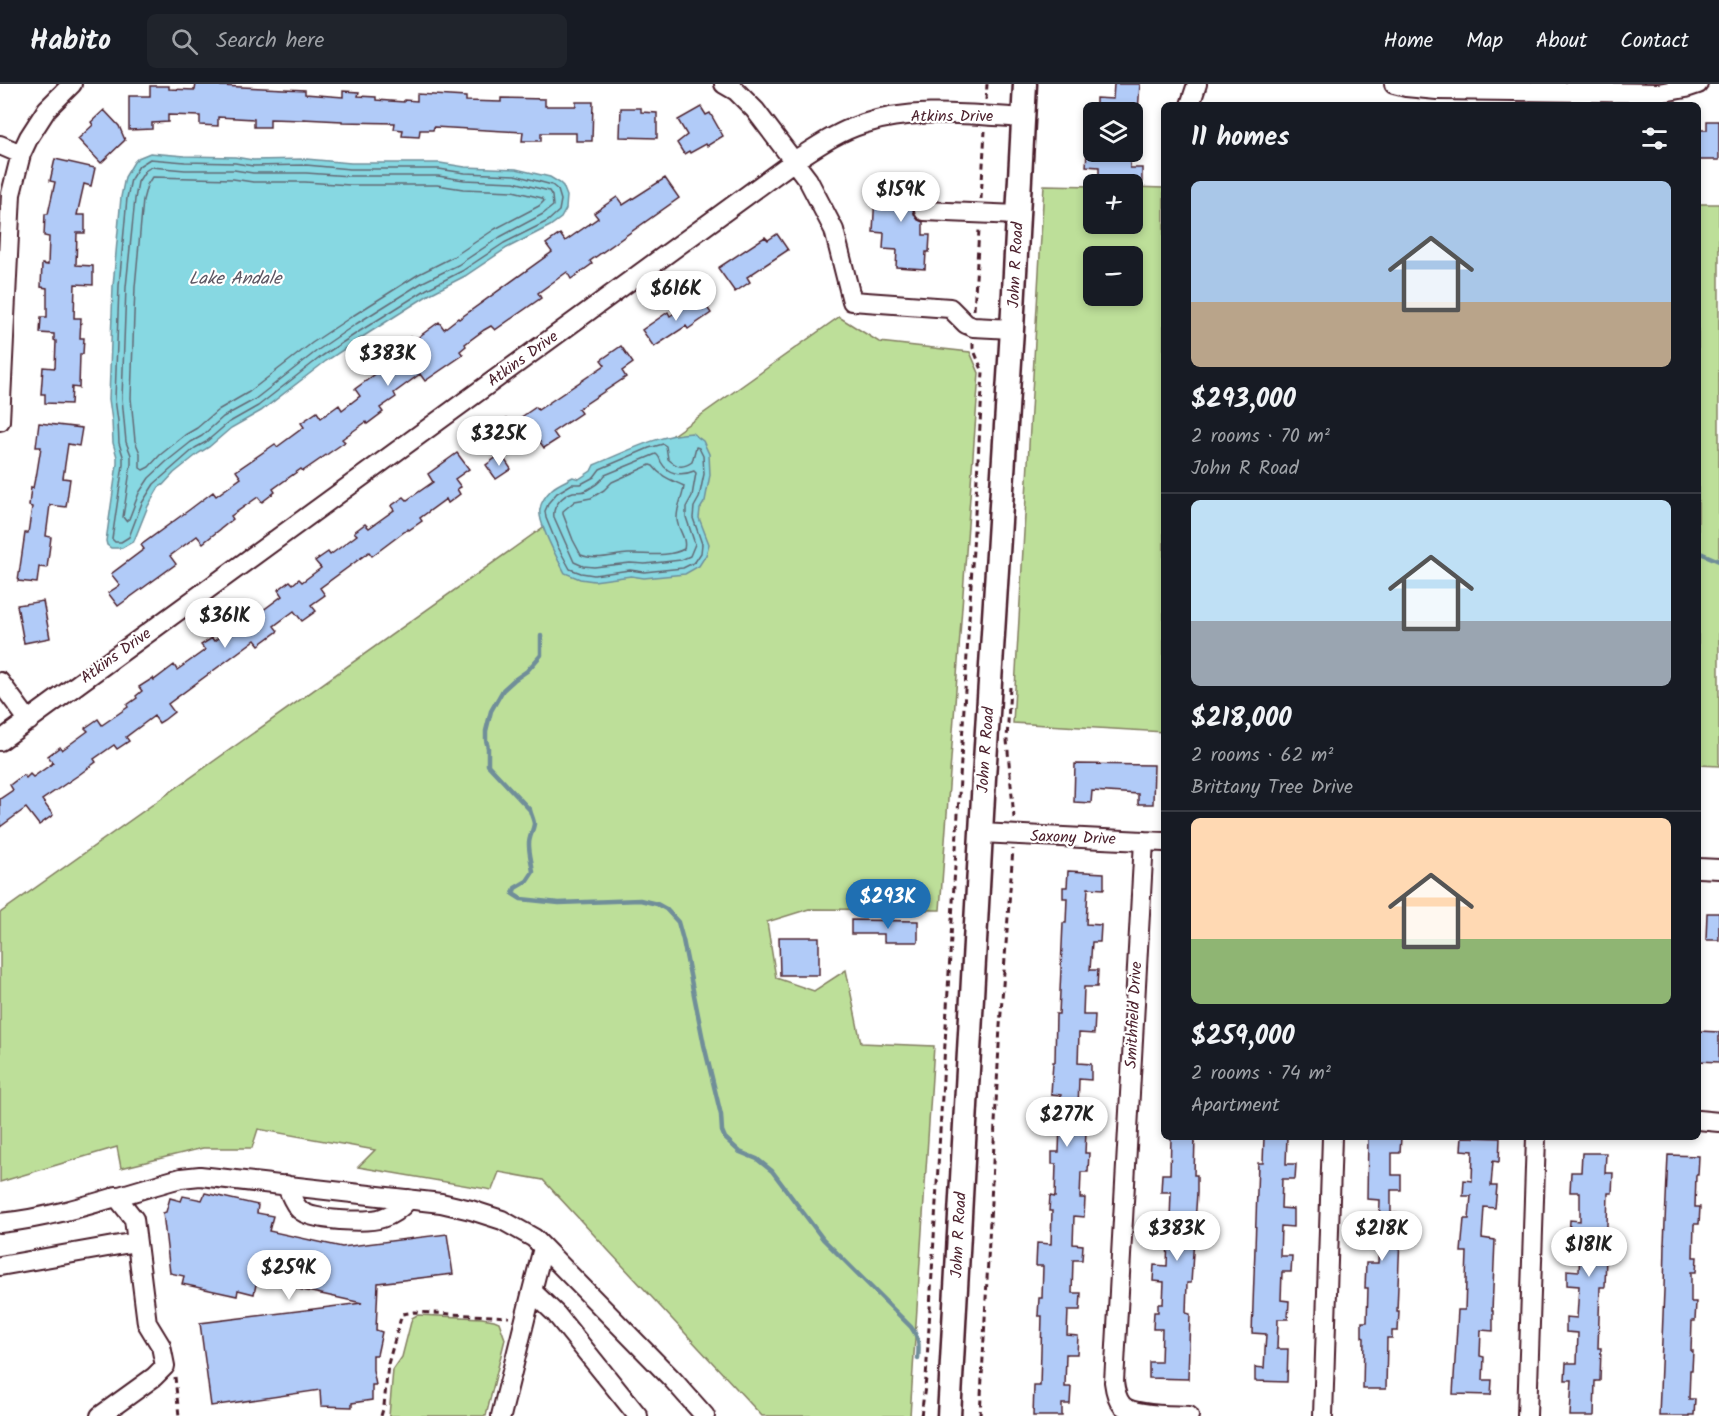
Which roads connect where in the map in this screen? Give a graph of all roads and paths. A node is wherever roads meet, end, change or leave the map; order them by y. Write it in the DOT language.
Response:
graph roads {
  1 [pos="72,84"];
  2 [pos="724,84"];
  3 [pos="987,84"];
  4 [pos="1025,84"];
  5 [pos="1197,84"];
  6 [pos="1394,84"];
  7 [pos="1698,84"];
  8 [pos="1191,102"];
  9 [pos="986,103"];
  10 [pos="1024,118"];
  11 [pos="985,130"];
  12 [pos="984,143"];
  13 [pos="0,145"];
  14 [pos="21,154"];
  15 [pos="794,161"];
  16 [pos="924,211"];
  17 [pos="1018,215"];
  18 [pos="1012,329"];
  19 [pos="973,338"];
  20 [pos="0,421"];
  21 [pos="0,682"];
  22 [pos="29,720"];
  23 [pos="0,741"];
  24 [pos="981,833"];
  25 [pos="1144,841"];
  26 [pos="1161,842"];
  27 [pos="1013,847"];
  28 [pos="1701,868"];
  29 [pos="1719,868"];
  30 [pos="1701,1120"];
  31 [pos="1719,1122"];
  32 [pos="1332,1140"];
  33 [pos="1536,1140"];
  34 [pos="286,1185"];
  35 [pos="116,1196"];
  36 [pos="408,1199"];
  37 [pos="0,1223"];
  38 [pos="136,1242"];
  39 [pos="543,1248"];
  40 [pos="0,1266"];
  41 [pos="532,1291"];
  42 [pos="512,1317"];
  43 [pos="175,1372"];
  44 [pos="100,1416"];
  45 [pos="179,1416"];
  46 [pos="381,1416"];
  47 [pos="501,1416"];
  48 [pos="638,1416"];
  49 [pos="705,1416"];
  50 [pos="921,1416"];
  51 [pos="949,1416"];
  52 [pos="980,1416"];
  53 [pos="1189,1416"];
  54 [pos="1323,1416"];
  55 [pos="1527,1416"];
  1 -- 14 [label="street"];
  2 -- 15 [label="street"];
  3 -- 9 [label="path"];
  4 -- 10 [label="main road, John R Road"];
  5 -- 8 [label="street"];
  6 -- 7 [label="street"];
  10 -- 15 [label="street, Atkins Drive"];
  10 -- 17 [label="main road, John R Road"];
  11 -- 12 [label="path"];
  13 -- 14 [label="street"];
  14 -- 20 [label="street"];
  15 -- 18 [label="street"];
  15 -- 22 [label="street, Atkins Drive"];
  16 -- 17 [label="street"];
  17 -- 18 [label="main road, John R Road"];
  18 -- 24 [label="main road, John R Road"];
  19 -- 50 [label="path"];
  21 -- 22 [label="street"];
  22 -- 23 [label="street, Atkins Drive"];
  24 -- 25 [label="street, Saxony Drive"];
  24 -- 51 [label="main road, John R Road"];
  25 -- 26 [label="street, Saxony Drive"];
  25 -- 53 [label="street, Smithfield Drive"];
  27 -- 52 [label="path"];
  28 -- 29 [label="street"];
  30 -- 31 [label="street"];
  32 -- 54 [label="street"];
  33 -- 55 [label="street"];
  34 -- 35 [label="street"];
  34 -- 36 [label="street"];
  34 -- 36 [label="street"];
  35 -- 37 [label="street"];
  35 -- 38 [label="street"];
  36 -- 39 [label="street"];
  38 -- 40 [label="street"];
  38 -- 44 [label="street"];
  39 -- 41 [label="street"];
  39 -- 49 [label="street"];
  41 -- 47 [label="street"];
  41 -- 48 [label="street"];
  42 -- 46 [label="path"];
  43 -- 45 [label="path"];
}
